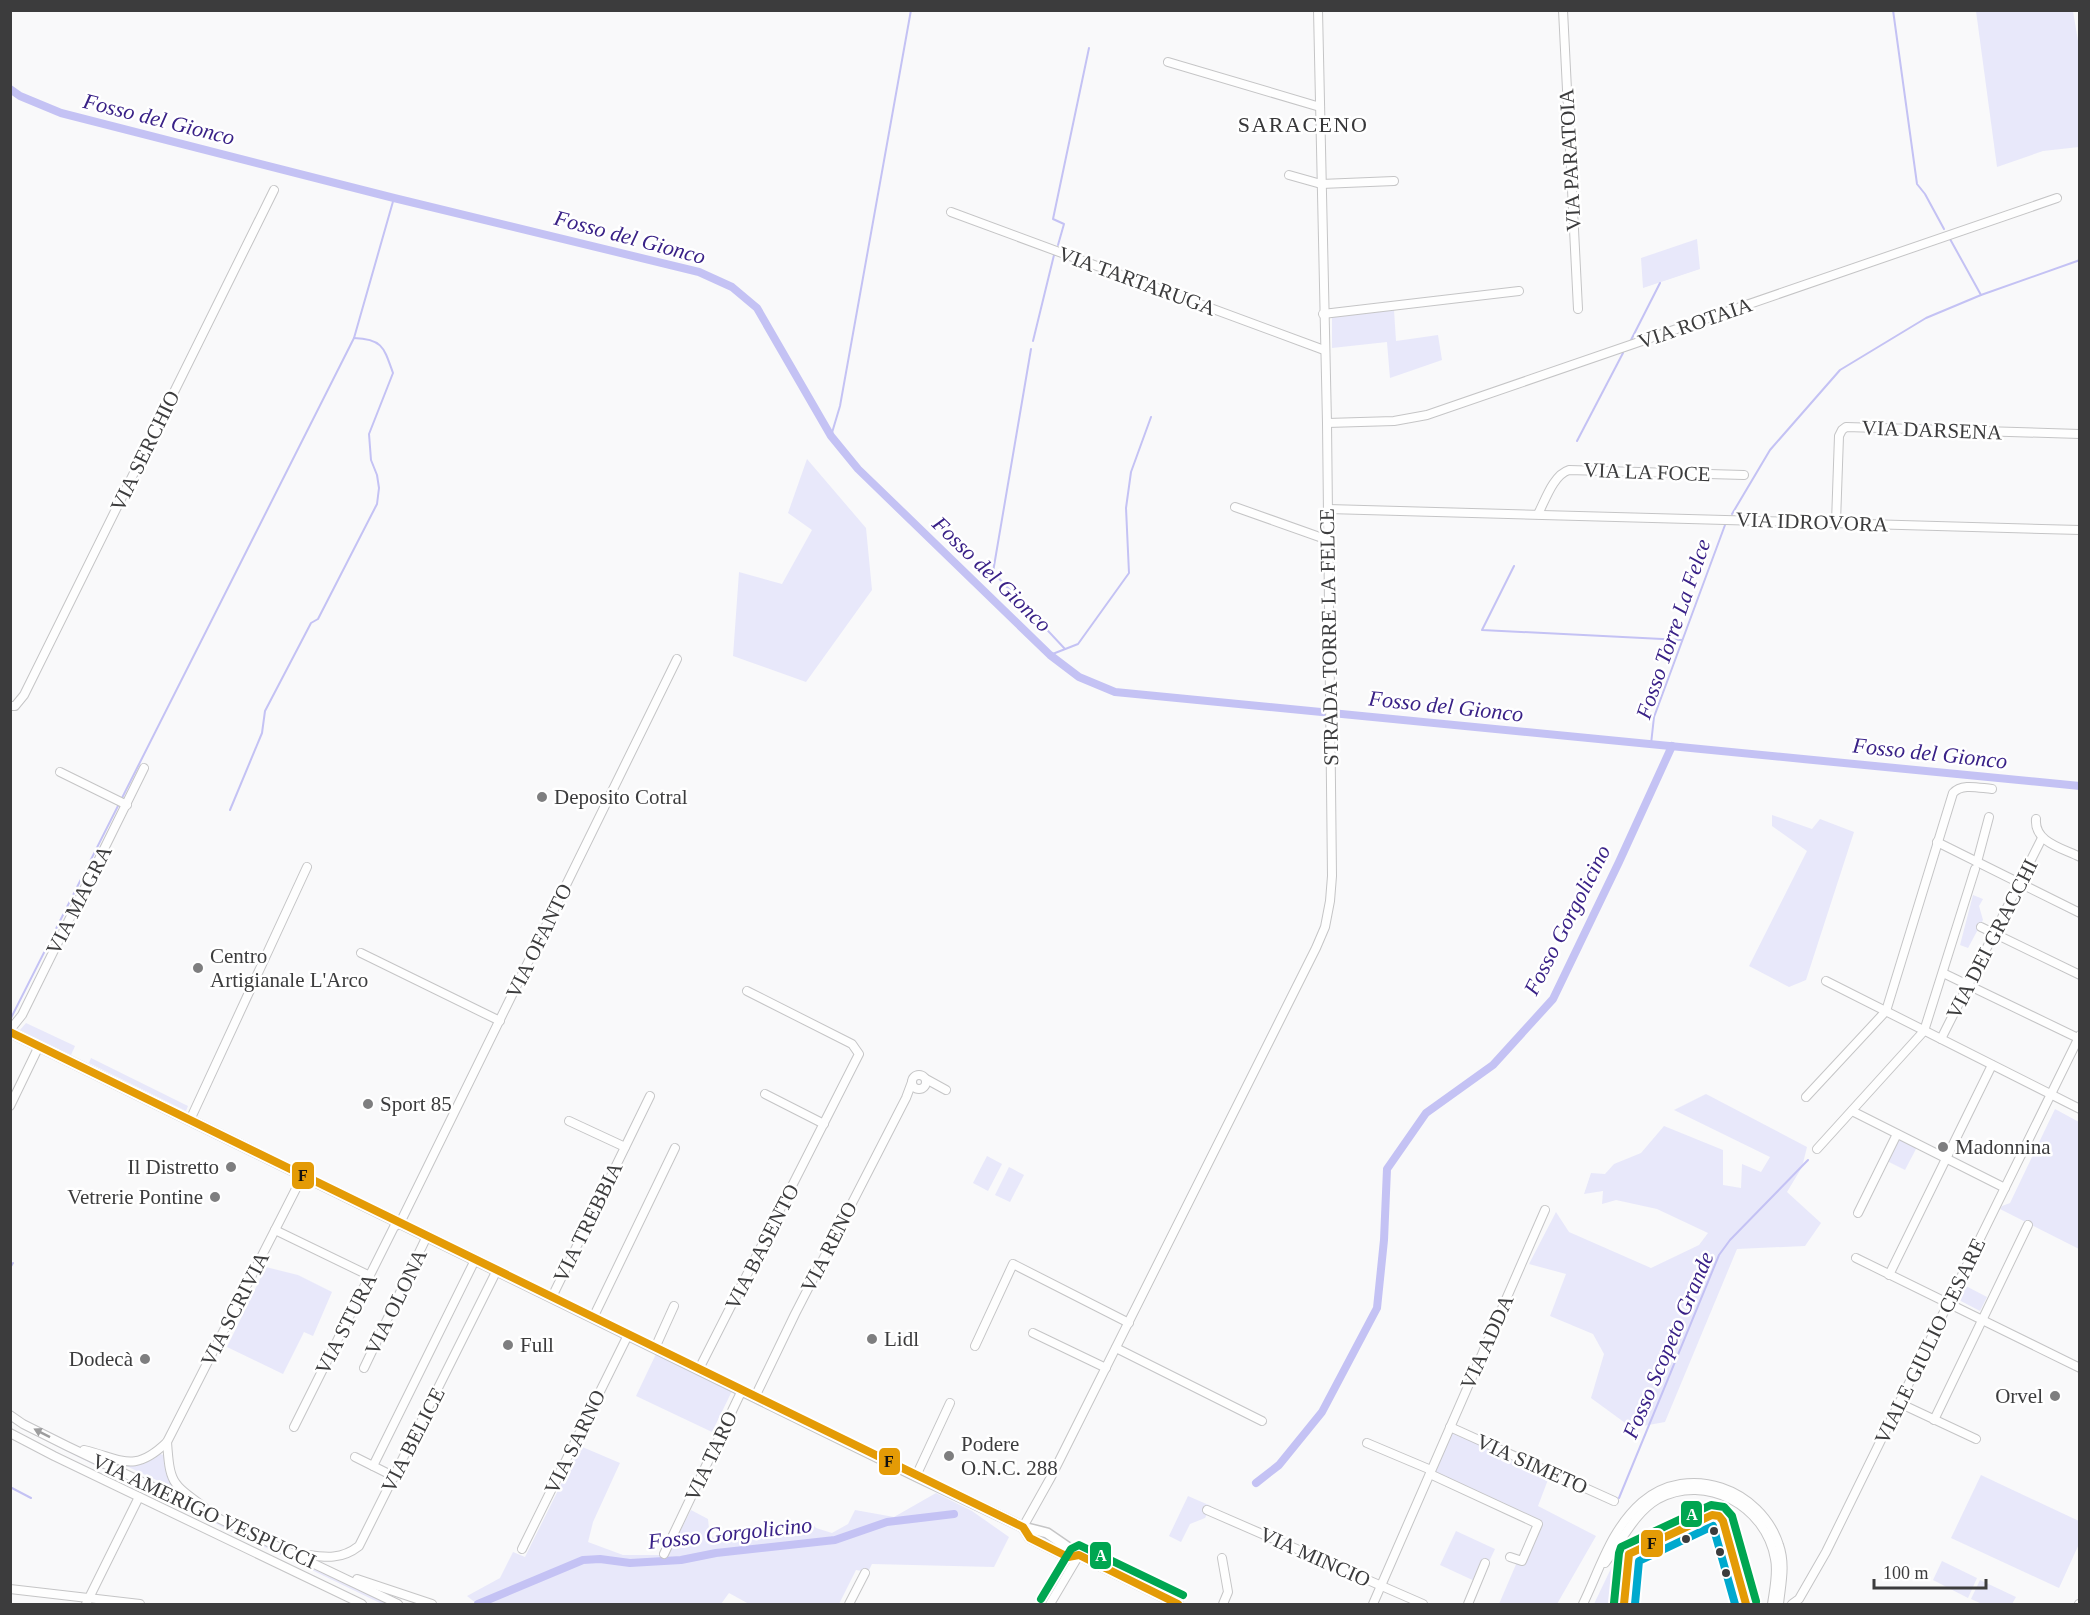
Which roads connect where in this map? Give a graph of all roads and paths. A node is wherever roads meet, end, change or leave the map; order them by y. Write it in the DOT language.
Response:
graph roads {
  1 [pos="1318,10"];
  2 [pos="1563,10"];
  3 [pos="1168,62"];
  4 [pos="1320,107"];
  5 [pos="1289,175"];
  6 [pos="1394,181"];
  7 [pos="1321,184"];
  8 [pos="274,190"];
  9 [pos="2057,198"];
  10 [pos="951,212"];
  11 [pos="1519,291"];
  12 [pos="1578,309"];
  13 [pos="1323,314"];
  14 [pos="1324,350"];
  15 [pos="1327,423"];
  16 [pos="2079,434"];
  17 [pos="1744,475"];
  18 [pos="1235,507"];
  19 [pos="1328,509"];
  20 [pos="1538,514"];
  21 [pos="1836,522"];
  22 [pos="2079,531"];
  23 [pos="1328,540"];
  24 [pos="677,658"];
  25 [pos="10,706"];
  26 [pos="144,768"];
  27 [pos="60,772"];
  28 [pos="1992,789"];
  29 [pos="127,805"];
  30 [pos="1989,817"];
  31 [pos="2036,819"];
  32 [pos="2042,838"];
  33 [pos="1936,842"];
  34 [pos="2079,857"];
  35 [pos="1976,866"];
  36 [pos="307,867"];
  37 [pos="2019,883"];
  38 [pos="2079,913"];
  39 [pos="1981,927"];
  40 [pos="1994,934"];
  41 [pos="361,954"];
  42 [pos="1943,973"];
  43 [pos="2079,975"];
  44 [pos="1826,981"];
  45 [pos="1968,986"];
  46 [pos="747,991"];
  47 [pos="1886,1011"];
  48 [pos="500,1021"];
  49 [pos="10,1031"];
  50 [pos="1924,1031"];
  51 [pos="2079,1038"];
  52 [pos="1941,1039"];
  53 [pos="39,1046"];
  54 [pos="1992,1065"];
  55 [pos="912,1082"];
  56 [pos="923,1085"];
  57 [pos="946,1090"];
  58 [pos="765,1094"];
  59 [pos="2050,1094"];
  60 [pos="650,1096"];
  61 [pos="1806,1097"];
  62 [pos="906,1098"];
  63 [pos="10,1106"];
  64 [pos="2079,1109"];
  65 [pos="1852,1111"];
  66 [pos="190,1120"];
  67 [pos="569,1121"];
  68 [pos="824,1124"];
  69 [pos="1897,1134"];
  70 [pos="625,1147"];
  71 [pos="675,1148"];
  72 [pos="1817,1149"];
  73 [pos="1946,1159"];
  74 [pos="303,1175"];
  75 [pos="2005,1188"];
  76 [pos="1545,1210"];
  77 [pos="1858,1213"];
  78 [pos="400,1223"];
  79 [pos="2028,1225"];
  80 [pos="275,1230"];
  81 [pos="427,1236"];
  82 [pos="1856,1258"];
  83 [pos="476,1260"];
  84 [pos="497,1270"];
  85 [pos="1889,1275"];
  86 [pos="370,1276"];
  87 [pos="552,1298"];
  88 [pos="1948,1304"];
  89 [pos="674,1306"];
  90 [pos="593,1318"];
  91 [pos="1982,1321"];
  92 [pos="1129,1323"];
  93 [pos="1033,1333"];
  94 [pos="628,1335"];
  95 [pos="975,1346"];
  96 [pos="655,1348"];
  97 [pos="1116,1348"];
  98 [pos="364,1368"];
  99 [pos="1106,1368"];
  100 [pos="2079,1368"];
  101 [pos="699,1369"];
  102 [pos="742,1390"];
  103 [pos="755,1397"];
  104 [pos="950,1403"];
  105 [pos="1899,1403"];
  106 [pos="10,1415"];
  107 [pos="1262,1420"];
  108 [pos="1934,1420"];
  109 [pos="294,1427"];
  110 [pos="1450,1427"];
  111 [pos="10,1433"];
  112 [pos="1976,1439"];
  113 [pos="167,1442"];
  114 [pos="1367,1443"];
  115 [pos="67,1446"];
  116 [pos="355,1457"];
  117 [pos="374,1466"];
  118 [pos="1430,1472"];
  119 [pos="916,1476"];
  120 [pos="395,1477"];
  121 [pos="139,1497"];
  122 [pos="1614,1501"];
  123 [pos="1207,1510"];
  124 [pos="217,1517"];
  125 [pos="1023,1527"];
  126 [pos="522,1549"];
  127 [pos="292,1553"];
  128 [pos="664,1554"];
  129 [pos="1078,1555"];
  130 [pos="1510,1557"];
  131 [pos="1222,1558"];
  132 [pos="1485,1563"];
  133 [pos="328,1570"];
  134 [pos="1599,1571"];
  135 [pos="865,1573"];
  136 [pos="1381,1586"];
  137 [pos="1807,1586"];
  138 [pos="10,1589"];
  139 [pos="87,1602"];
  140 [pos="140,1605"];
  141 [pos="360,1605"];
  142 [pos="398,1605"];
  143 [pos="432,1605"];
  144 [pos="849,1605"];
  145 [pos="1050,1605"];
  146 [pos="1178,1605"];
  147 [pos="1223,1605"];
  148 [pos="1373,1605"];
  149 [pos="1423,1605"];
  150 [pos="1468,1605"];
  151 [pos="1583,1605"];
  152 [pos="1772,1605"];
  153 [pos="1779,1605"];
  154 [pos="1792,1605"];
  155 [pos="1801,1605"];
  1 -- 4 [label="street, STRADA TORRE LA FELCE"];
  2 -- 12 [label="street, VIA PARATOIA"];
  3 -- 4 [label="street"];
  4 -- 7 [label="street, STRADA TORRE LA FELCE"];
  5 -- 7 [label="street"];
  6 -- 7 [label="street"];
  7 -- 13 [label="street, STRADA TORRE LA FELCE"];
  8 -- 25 [label="street, VIA SERCHIO"];
  9 -- 15 [label="street, VIA ROTAIA"];
  10 -- 14 [label="street, VIA TARTARUGA"];
  11 -- 13 [label="street"];
  13 -- 14 [label="street, STRADA TORRE LA FELCE"];
  14 -- 15 [label="street, STRADA TORRE LA FELCE"];
  15 -- 19 [label="street, STRADA TORRE LA FELCE"];
  16 -- 21 [label="street, VIA DARSENA"];
  17 -- 20 [label="street, VIA LA FOCE"];
  18 -- 23 [label="street"];
  19 -- 20 [label="street, VIA IDROVORA"];
  19 -- 23 [label="street, STRADA TORRE LA FELCE"];
  20 -- 21 [label="street, VIA IDROVORA"];
  21 -- 22 [label="street, VIA IDROVORA"];
  23 -- 92 [label="street, STRADA TORRE LA FELCE"];
  24 -- 48 [label="street, VIA OFANTO"];
  26 -- 29 [label="street, VIA MAGRA"];
  27 -- 29 [label="street"];
  28 -- 33 [label="street"];
  29 -- 49 [label="street, VIA MAGRA"];
  30 -- 35 [label="street"];
  31 -- 32 [label="street"];
  32 -- 34 [label="street"];
  32 -- 37 [label="street, VIA DEI GRACCHI"];
  33 -- 35 [label="street"];
  33 -- 47 [label="street"];
  35 -- 37 [label="street"];
  35 -- 42 [label="street"];
  36 -- 66 [label="street"];
  37 -- 38 [label="street"];
  37 -- 40 [label="street, VIA DEI GRACCHI"];
  39 -- 40 [label="street"];
  40 -- 43 [label="street"];
  40 -- 45 [label="street, VIA DEI GRACCHI"];
  41 -- 48 [label="street"];
  42 -- 45 [label="street"];
  42 -- 50 [label="street"];
  44 -- 47 [label="street"];
  45 -- 51 [label="street"];
  45 -- 52 [label="street, VIA DEI GRACCHI"];
  46 -- 68 [label="street, VIA BASENTO"];
  47 -- 50 [label="street"];
  47 -- 61 [label="street"];
  48 -- 78 [label="street, VIA OFANTO"];
  49 -- 53 [label="main road"];
  50 -- 52 [label="street"];
  50 -- 65 [label="street"];
  51 -- 59 [label="street, VIALE GIULIO CESARE"];
  52 -- 54 [label="street"];
  53 -- 63 [label="street"];
  53 -- 66 [label="main road"];
  54 -- 59 [label="street"];
  54 -- 73 [label="street"];
  55 -- 56 [label="street"];
  55 -- 56 [label="street"];
  55 -- 62 [label="street, VIA RENO"];
  56 -- 57 [label="street"];
  56 -- 62 [label="street"];
  58 -- 68 [label="street"];
  59 -- 64 [label="street"];
  59 -- 75 [label="street, VIALE GIULIO CESARE"];
  60 -- 70 [label="street, VIA TREBBIA"];
  62 -- 103 [label="street, VIA RENO"];
  65 -- 69 [label="street"];
  65 -- 72 [label="street"];
  66 -- 74 [label="main road"];
  67 -- 70 [label="street, VIA TREBBIA"];
  68 -- 101 [label="street, VIA BASENTO"];
  69 -- 73 [label="street"];
  69 -- 77 [label="street"];
  70 -- 87 [label="street, VIA TREBBIA"];
  71 -- 90 [label="street"];
  73 -- 75 [label="street"];
  73 -- 85 [label="street"];
  74 -- 78 [label="main road"];
  74 -- 80 [label="street, VIA SCRIVIA"];
  75 -- 88 [label="street, VIALE GIULIO CESARE"];
  76 -- 110 [label="street, VIA ADDA"];
  78 -- 81 [label="main road"];
  78 -- 86 [label="street, VIA STURA"];
  79 -- 91 [label="street"];
  80 -- 86 [label="street"];
  80 -- 113 [label="street, VIA SCRIVIA"];
  81 -- 83 [label="main road"];
  81 -- 98 [label="street, VIA OLONA"];
  82 -- 85 [label="street"];
  83 -- 84 [label="main road"];
  83 -- 117 [label="street"];
  84 -- 87 [label="main road"];
  84 -- 120 [label="street, VIA BELICE"];
  85 -- 88 [label="street"];
  86 -- 109 [label="street, VIA STURA"];
  87 -- 90 [label="main road"];
  88 -- 91 [label="street"];
  88 -- 105 [label="street, VIALE GIULIO CESARE"];
  89 -- 96 [label="street"];
  90 -- 94 [label="main road"];
  91 -- 100 [label="street"];
  91 -- 108 [label="street"];
  92 -- 95 [label="street"];
  92 -- 97 [label="street, STRADA TORRE LA FELCE"];
  93 -- 99 [label="street"];
  94 -- 96 [label="main road"];
  94 -- 126 [label="street, VIA SARNO"];
  96 -- 101 [label="main road"];
  97 -- 99 [label="street, STRADA TORRE LA FELCE"];
  97 -- 107 [label="street"];
  99 -- 125 [label="street, STRADA TORRE LA FELCE"];
  101 -- 102 [label="main road"];
  102 -- 103 [label="main road"];
  102 -- 128 [label="street, VIA TARO"];
  103 -- 119 [label="main road"];
  104 -- 119 [label="street"];
  105 -- 108 [label="street"];
  105 -- 137 [label="street, VIALE GIULIO CESARE"];
  115 -- 106 [label="street, VIA AMERIGO VESPUCCI, one-way"];
  108 -- 112 [label="street"];
  110 -- 118 [label="street, VIA ADDA"];
  110 -- 122 [label="street, VIA SIMETO"];
  111 -- 121 [label="street, VIA AMERIGO VESPUCCI"];
  113 -- 115 [label="street, VIA SCRIVIA"];
  113 -- 124 [label="street"];
  114 -- 118 [label="street"];
  115 -- 124 [label="street, VIA AMERIGO VESPUCCI"];
  116 -- 117 [label="street"];
  117 -- 120 [label="street"];
  118 -- 130 [label="street"];
  118 -- 136 [label="street, VIA ADDA"];
  119 -- 125 [label="main road"];
  120 -- 127 [label="street, VIA BELICE"];
  121 -- 139 [label="street"];
  121 -- 141 [label="street, VIA AMERIGO VESPUCCI"];
  123 -- 136 [label="street, VIA MINCIO"];
  124 -- 127 [label="street, VIA AMERIGO VESPUCCI"];
  125 -- 129 [label="main road"];
  127 -- 133 [label="street, VIA AMERIGO VESPUCCI"];
  129 -- 145 [label="street"];
  129 -- 146 [label="main road"];
  131 -- 147 [label="street"];
  132 -- 150 [label="street"];
  133 -- 142 [label="street, VIA AMERIGO VESPUCCI"];
  133 -- 143 [label="street"];
  134 -- 151 [label="street"];
  134 -- 152 [label="street"];
  134 -- 153 [label="street"];
  135 -- 144 [label="street"];
  136 -- 148 [label="street, VIA ADDA"];
  136 -- 149 [label="street, VIA MINCIO"];
  137 -- 154 [label="street, VIALE GIULIO CESARE"];
  137 -- 155 [label="street, VIALE GIULIO CESARE"];
  138 -- 139 [label="street"];
  139 -- 140 [label="street"];
}
